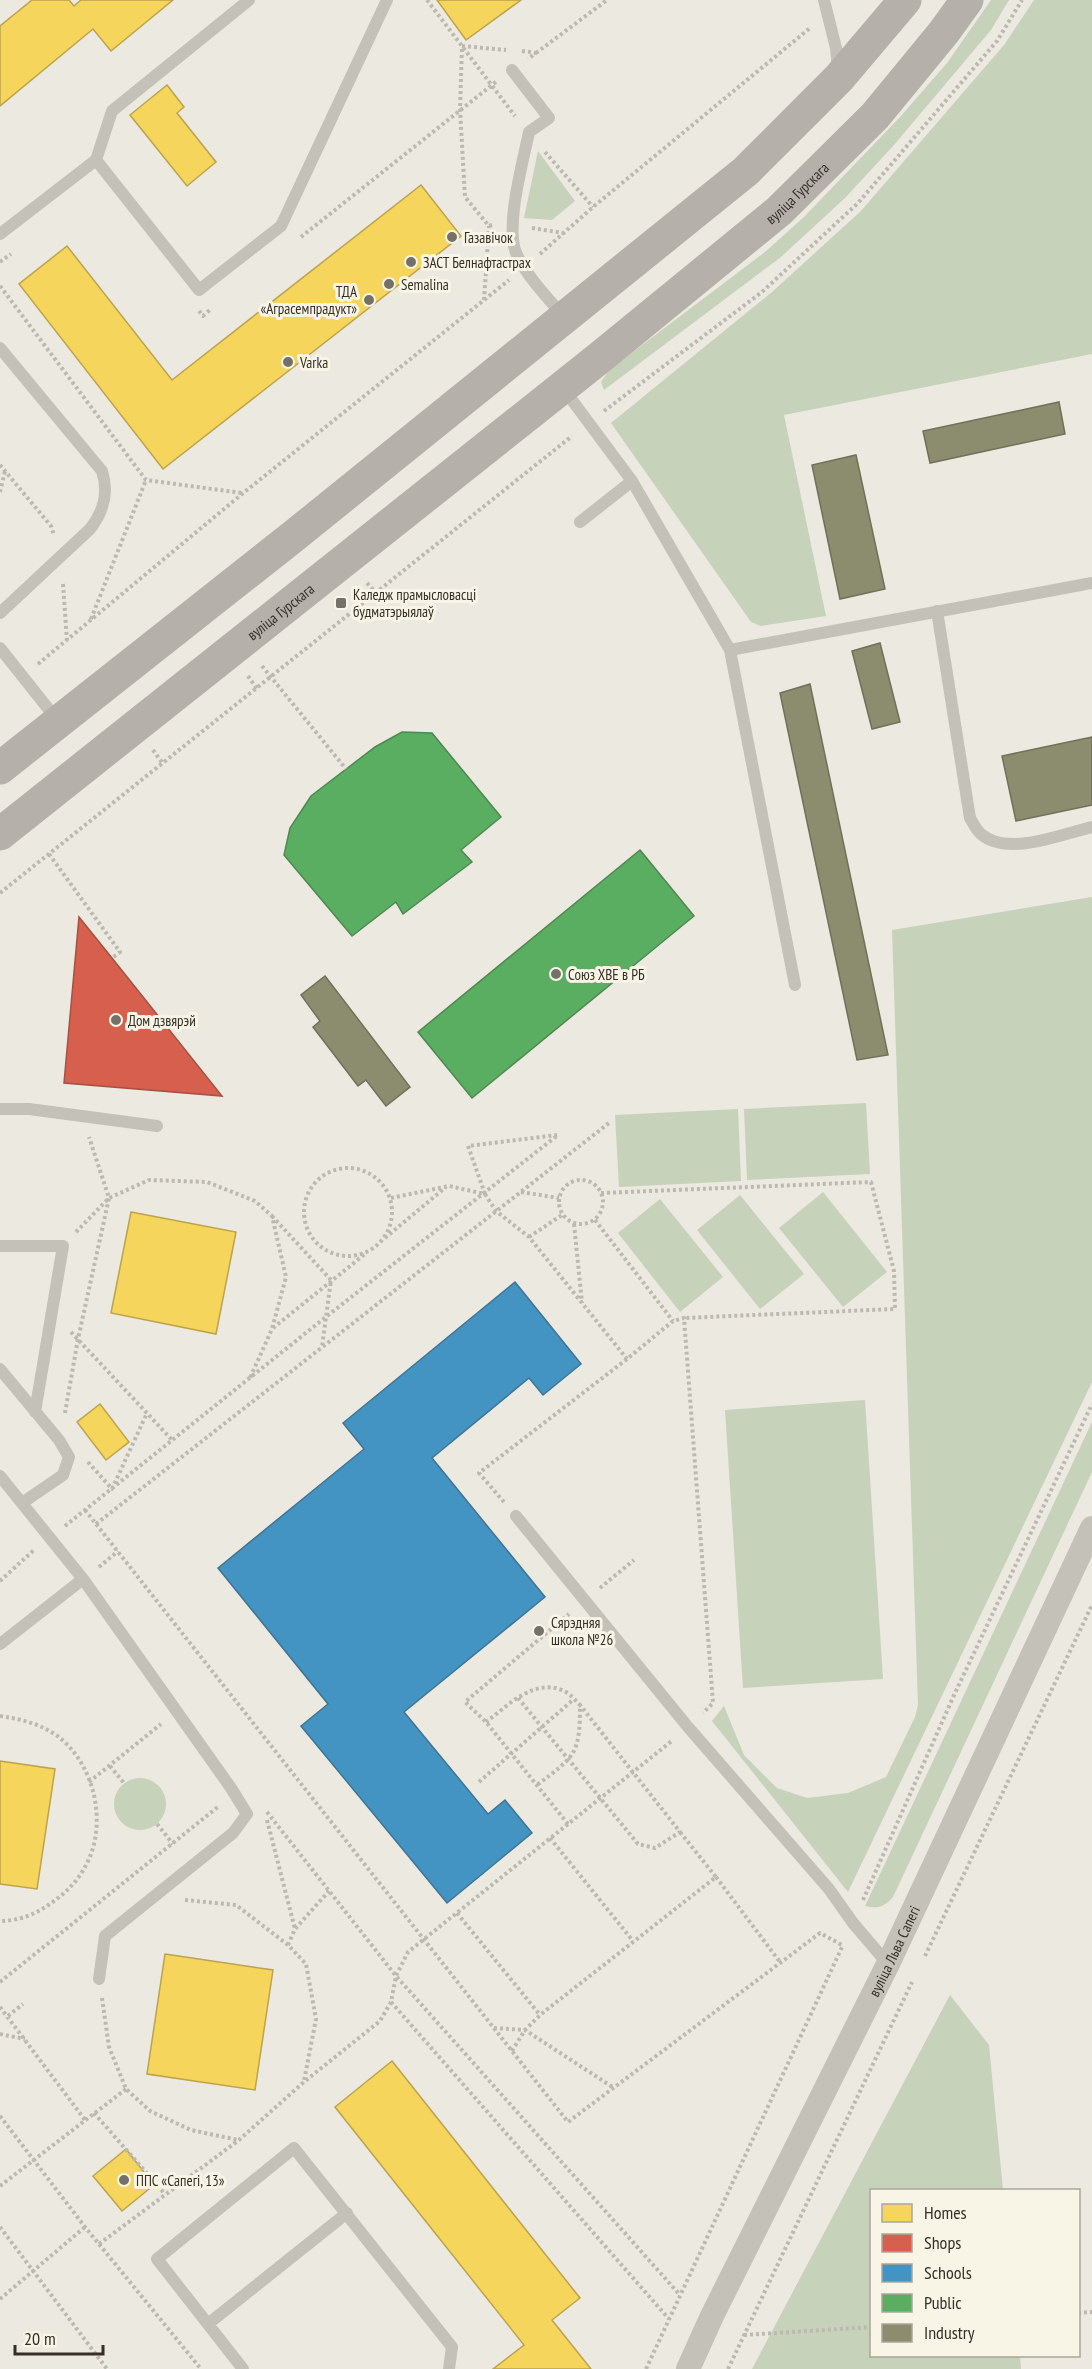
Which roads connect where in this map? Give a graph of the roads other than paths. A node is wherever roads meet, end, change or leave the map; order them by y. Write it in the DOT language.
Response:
graph roads {
  1 [pos="249,0"];
  2 [pos="387,0"];
  3 [pos="824,0"];
  4 [pos="967,0"];
  5 [pos="900,1"];
  6 [pos="944,32"];
  7 [pos="512,70"];
  8 [pos="839,78"];
  9 [pos="96,160"];
  10 [pos="0,234"];
  11 [pos="565,318"];
  12 [pos="529,347"];
  13 [pos="0,348"];
  14 [pos="598,358"];
  15 [pos="562,387"];
  16 [pos="632,481"];
  17 [pos="580,522"];
  18 [pos="1092,583"];
  19 [pos="937,611"];
  20 [pos="0,613"];
  21 [pos="0,648"];
  22 [pos="730,650"];
  23 [pos="58,722"];
  24 [pos="0,768"];
  25 [pos="57,789"];
  26 [pos="1092,827"];
  27 [pos="0,834"];
  28 [pos="795,985"];
  29 [pos="0,1109"];
  30 [pos="157,1126"];
  31 [pos="0,1246"];
  32 [pos="0,1369"];
  33 [pos="35,1412"];
  34 [pos="0,1476"];
  35 [pos="22,1503"];
  36 [pos="516,1516"];
  37 [pos="1092,1528"];
  38 [pos="87,1576"];
  39 [pos="0,1644"];
  40 [pos="888,1964"];
  41 [pos="99,1979"];
  42 [pos="347,2213"];
  43 [pos="208,2324"];
  44 [pos="243,2369"];
  45 [pos="449,2369"];
  46 [pos="688,2369"];
  1 -- 9 [label="lane"];
  2 -- 9 [label="lane"];
  3 -- 8 [label="lane"];
  4 -- 6 [label="main road, вуліца Гурскага"];
  5 -- 6 [label="main road"];
  5 -- 8 [label="main road"];
  6 -- 14 [label="main road, вуліца Гурскага"];
  7 -- 11 [label="lane"];
  8 -- 11 [label="main road"];
  9 -- 10 [label="lane"];
  11 -- 12 [label="main road"];
  11 -- 14 [label="main road"];
  12 -- 15 [label="main road"];
  12 -- 23 [label="main road"];
  13 -- 20 [label="lane"];
  14 -- 15 [label="main road, вуліца Гурскага"];
  15 -- 16 [label="lane"];
  15 -- 25 [label="main road, вуліца Гурскага"];
  16 -- 17 [label="lane"];
  16 -- 22 [label="lane"];
  18 -- 19 [label="lane"];
  19 -- 22 [label="lane"];
  19 -- 26 [label="lane"];
  21 -- 23 [label="lane"];
  22 -- 28 [label="lane"];
  23 -- 24 [label="main road"];
  23 -- 25 [label="main road"];
  25 -- 27 [label="main road, вуліца Гурскага"];
  29 -- 30 [label="lane"];
  31 -- 33 [label="lane"];
  32 -- 33 [label="lane"];
  33 -- 35 [label="lane"];
  34 -- 35 [label="lane"];
  35 -- 38 [label="lane"];
  36 -- 40 [label="lane"];
  37 -- 40 [label="street, вуліца Льва Сапегі"];
  38 -- 39 [label="lane"];
  38 -- 41 [label="lane"];
  40 -- 46 [label="street, вуліца Льва Сапегі"];
  42 -- 43 [label="lane"];
  42 -- 43 [label="lane"];
  42 -- 45 [label="lane"];
  43 -- 44 [label="lane"];
}
